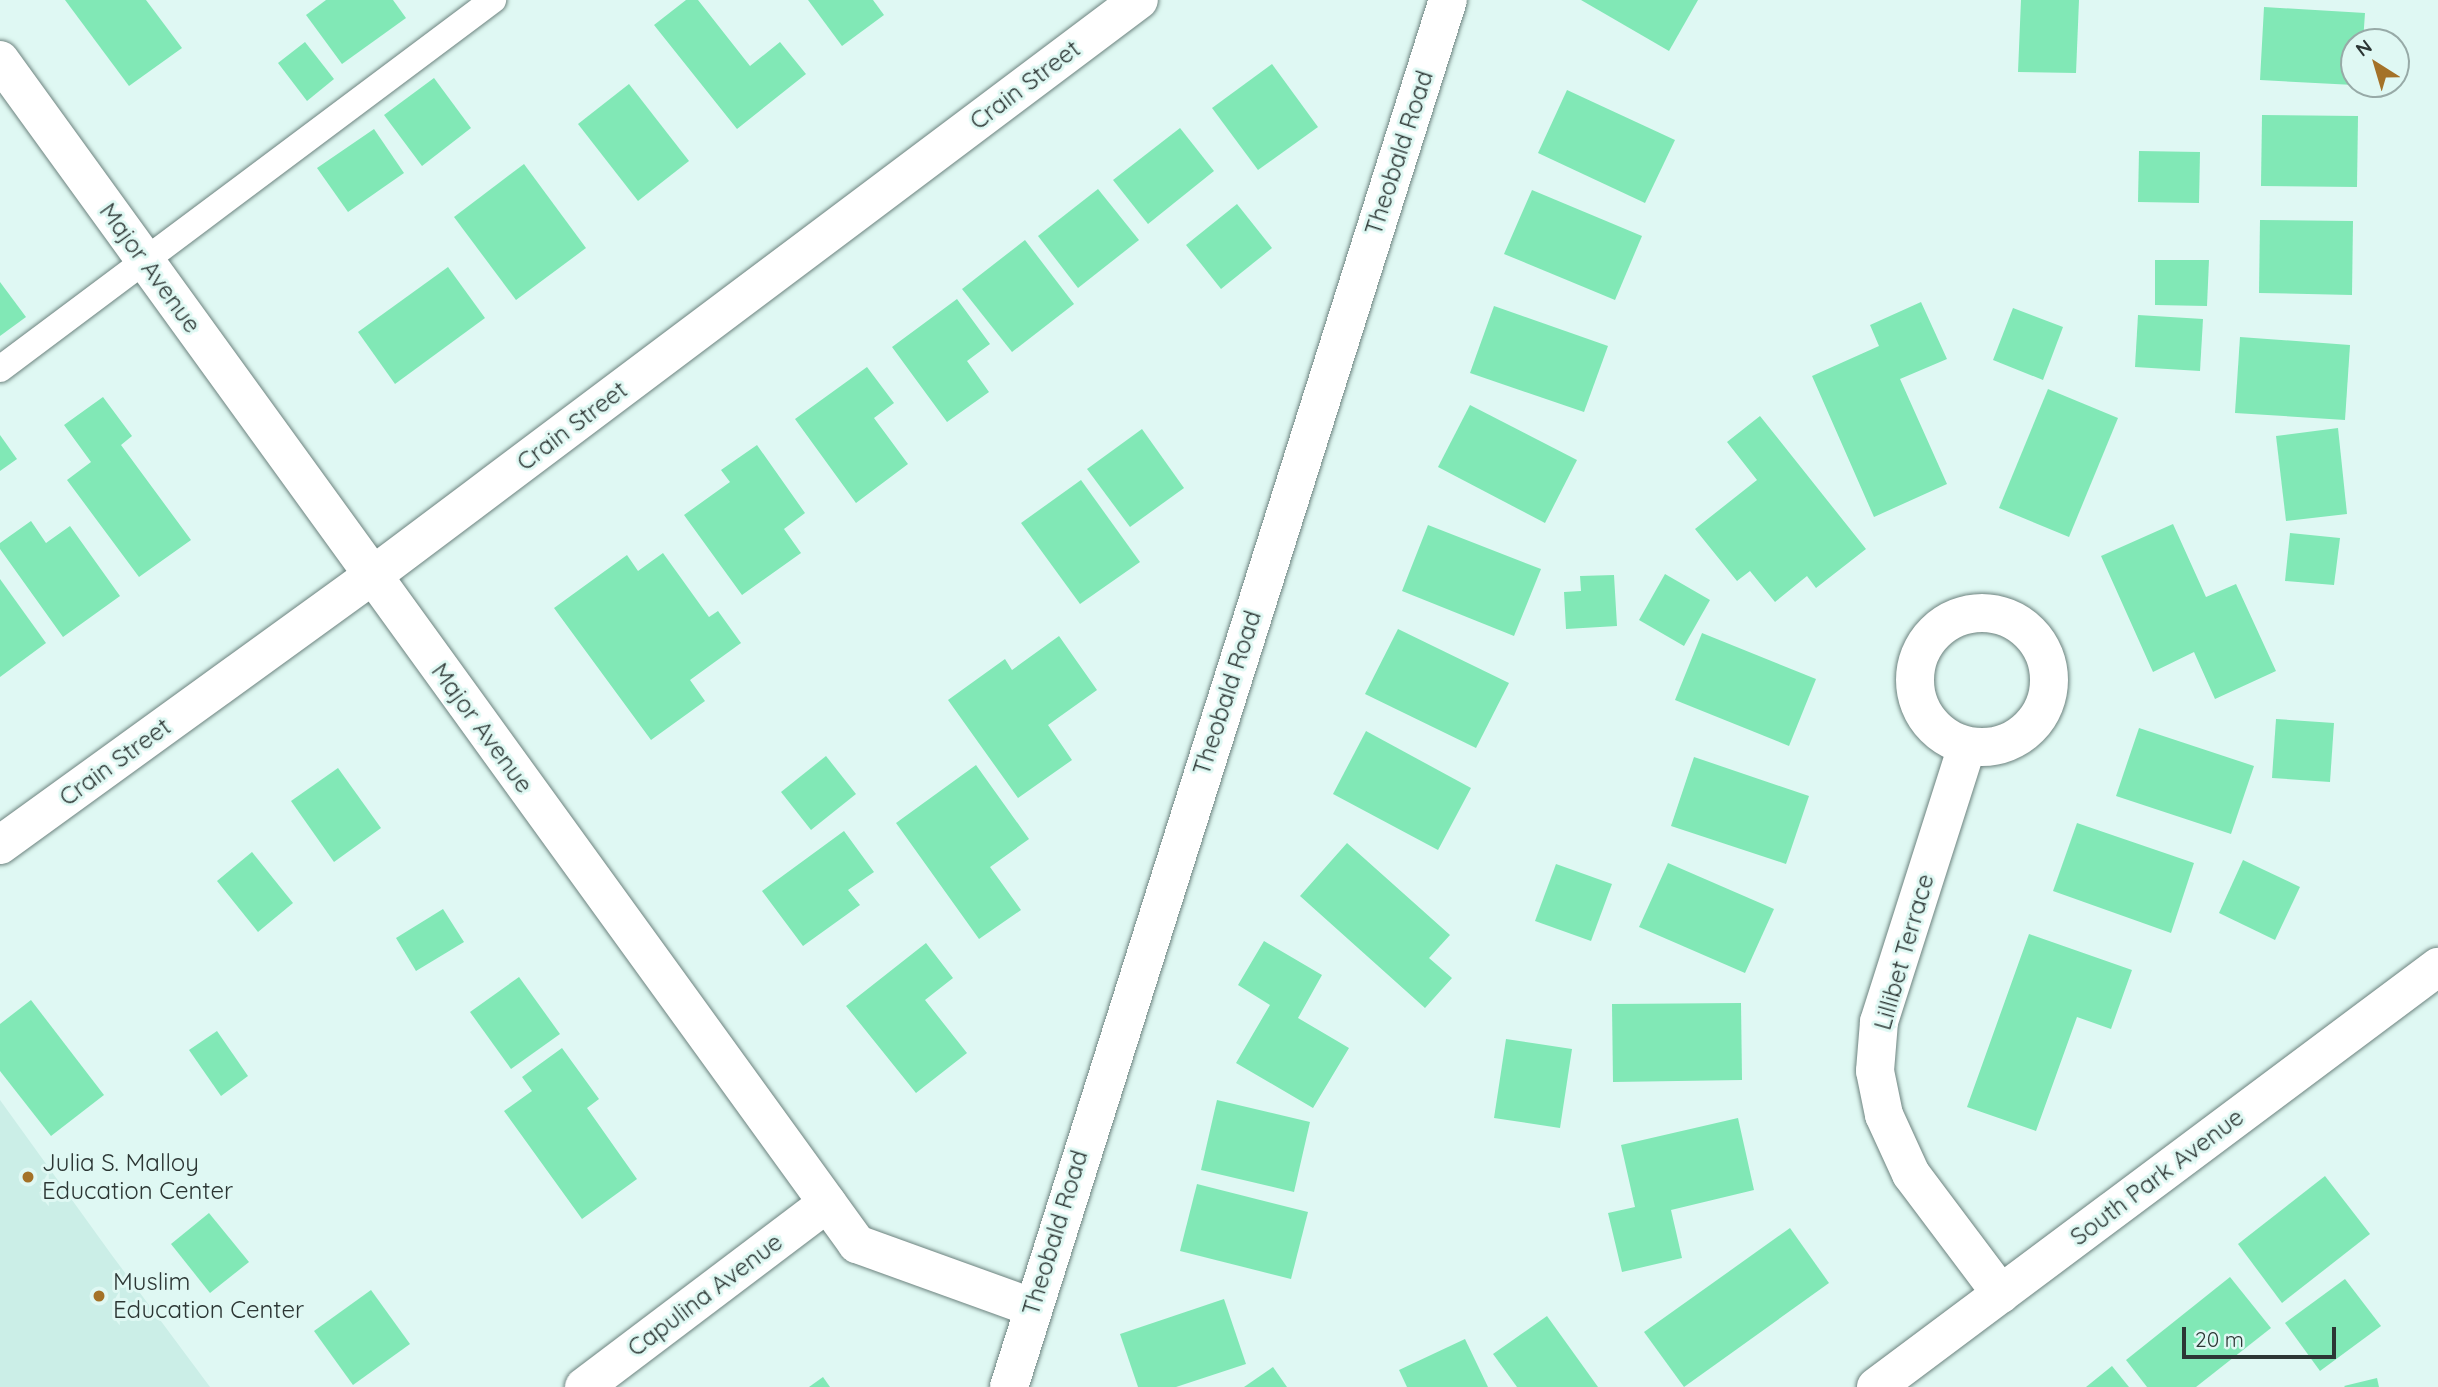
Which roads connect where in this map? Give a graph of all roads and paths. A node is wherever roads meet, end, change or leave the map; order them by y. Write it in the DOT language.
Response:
graph roads {
  1 [pos="493,0"];
  2 [pos="1139,0"];
  3 [pos="1448,0"];
  4 [pos="0,60"];
  5 [pos="145,262"];
  6 [pos="0,369"];
  7 [pos="372,576"];
  8 [pos="1967,746"];
  9 [pos="0,845"];
  10 [pos="2438,968"];
  11 [pos="827,1203"];
  12 [pos="2001,1294"];
  13 [pos="1031,1307"];
  14 [pos="1887,1383"];
  15 [pos="584,1387"];
  16 [pos="1009,1387"];
  1 -- 5 [label="lane"];
  2 -- 7 [label="street, Crain Street"];
  3 -- 13 [label="street, Theobald Road"];
  4 -- 5 [label="street, Major Avenue"];
  5 -- 6 [label="lane"];
  5 -- 7 [label="street, Major Avenue"];
  7 -- 9 [label="street, Crain Street"];
  7 -- 11 [label="street, Major Avenue"];
  8 -- 12 [label="street, Lillibet Terrace"];
  10 -- 12 [label="street, South Park Avenue"];
  11 -- 13 [label="street, Major Avenue"];
  11 -- 15 [label="street, Capulina Avenue"];
  12 -- 14 [label="street, South Park Avenue"];
  13 -- 16 [label="street, Theobald Road"];
}
